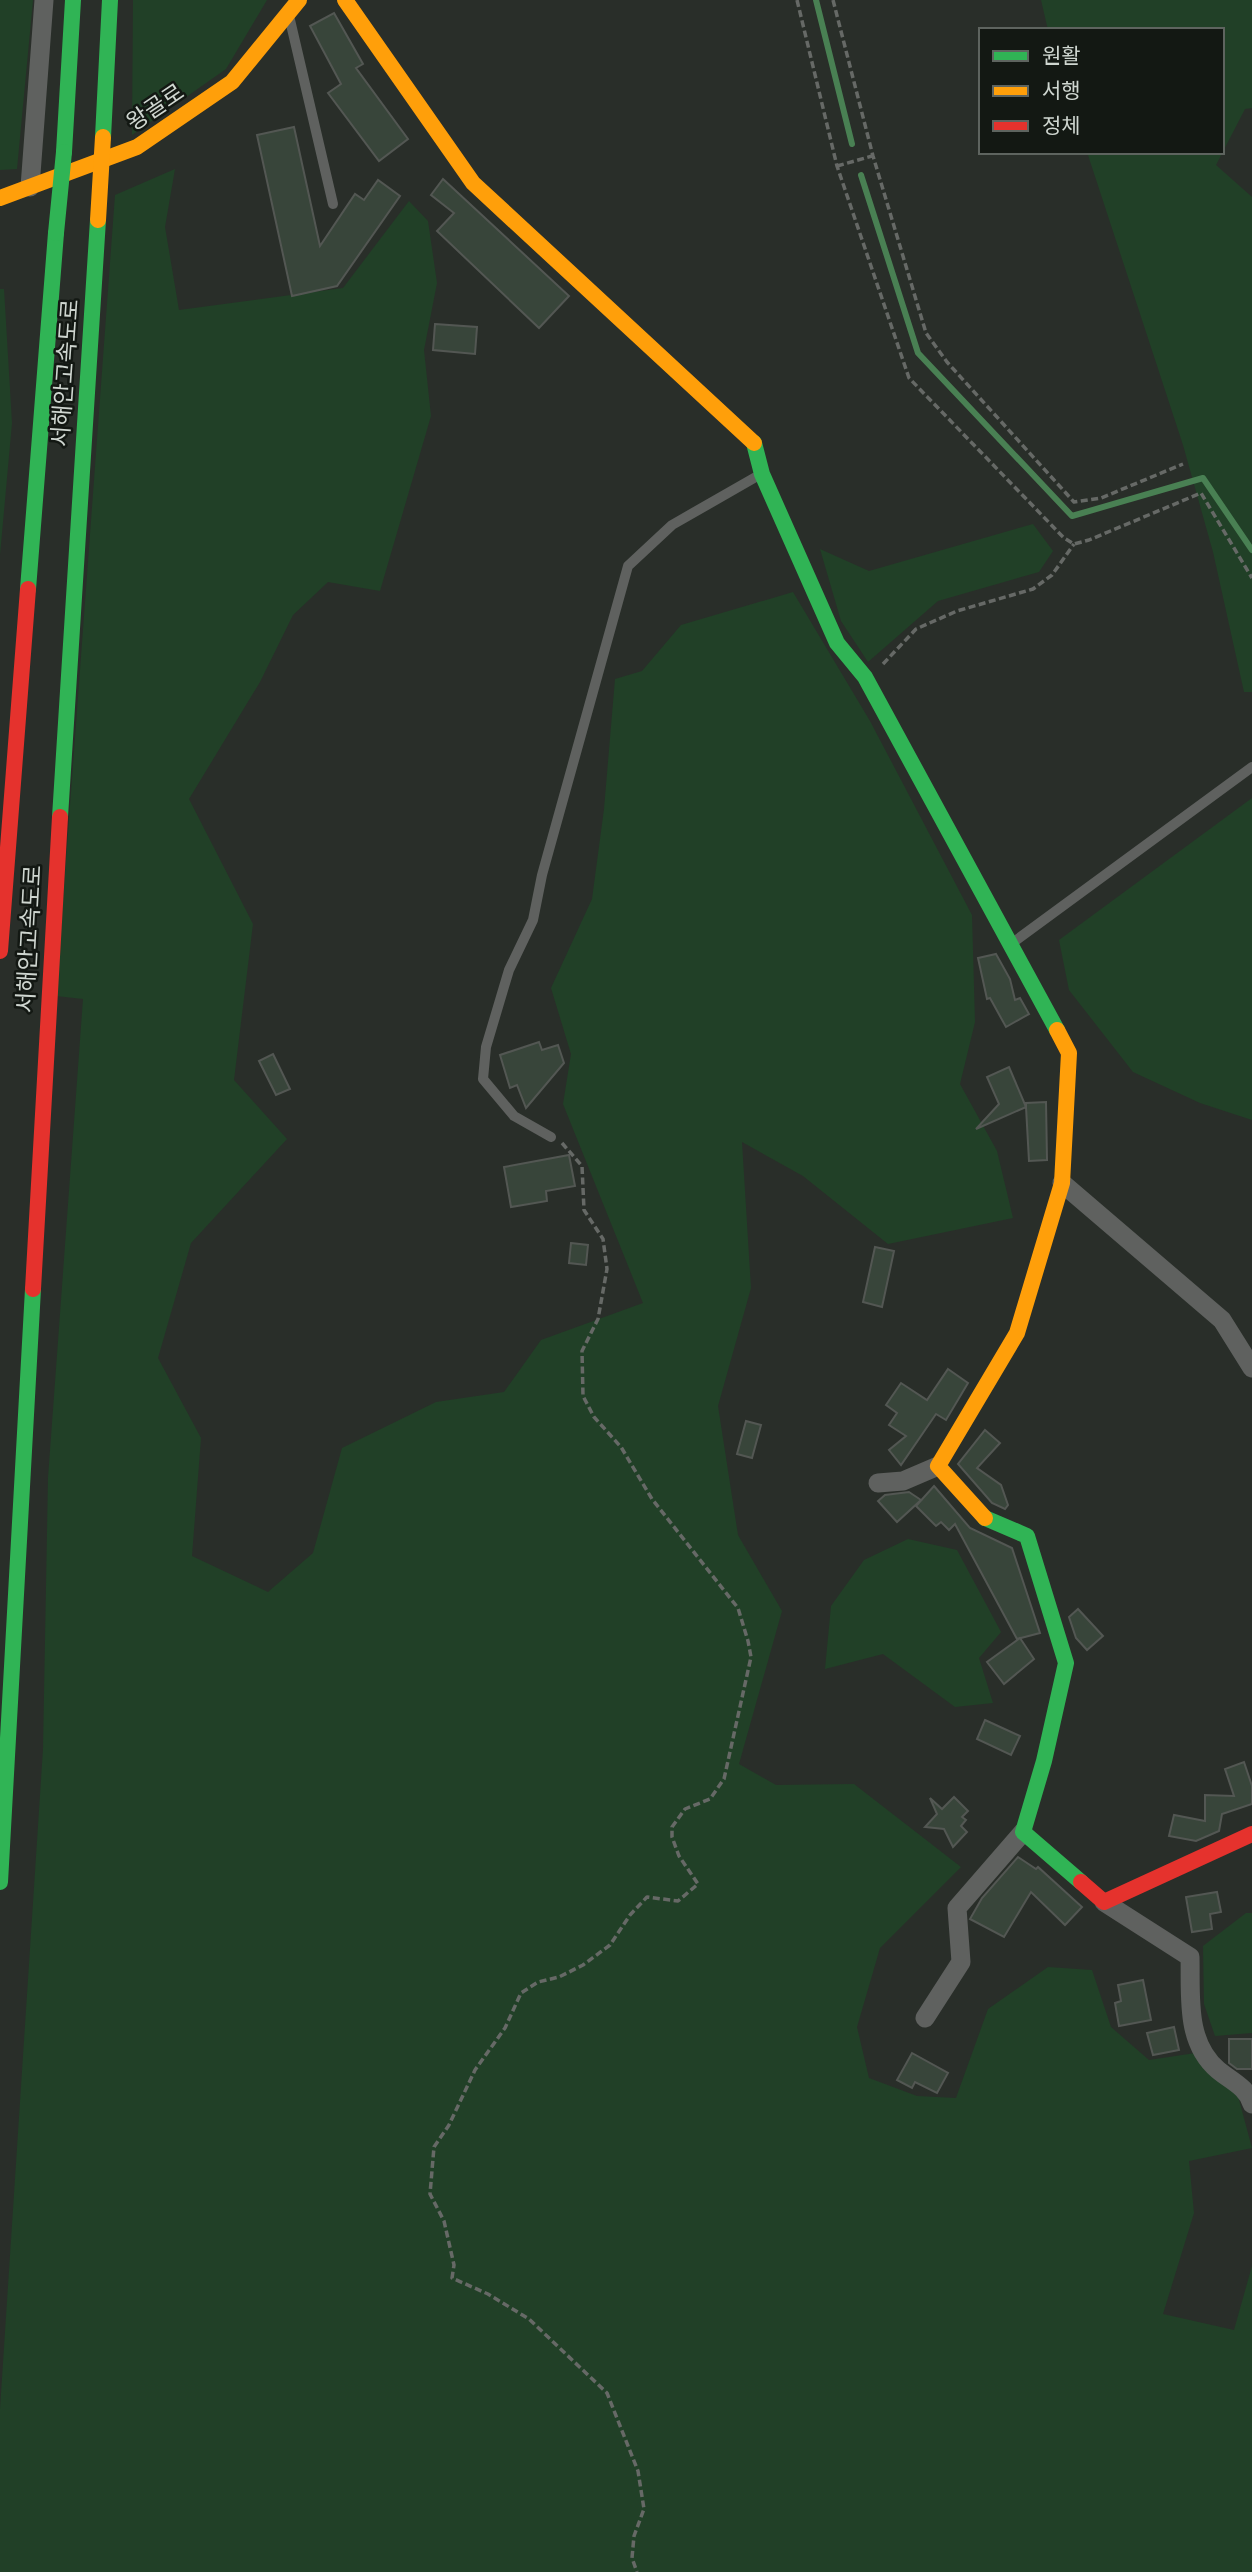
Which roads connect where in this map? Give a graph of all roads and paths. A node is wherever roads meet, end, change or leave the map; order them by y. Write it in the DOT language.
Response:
graph roads {
  1 [pos="44,0"];
  2 [pos="73,0"];
  3 [pos="110,0"];
  4 [pos="299,0"];
  5 [pos="345,0"];
  6 [pos="797,0"];
  7 [pos="833,0"];
  8 [pos="288,13"];
  9 [pos="873,156"];
  10 [pos="837,166"];
  11 [pos="30,187"];
  12 [pos="0,198"];
  13 [pos="333,204"];
  14 [pos="1183,464"];
  15 [pos="762,474"];
  16 [pos="1074,544"];
  17 [pos="1252,578"];
  18 [pos="865,677"];
  19 [pos="1252,767"];
  20 [pos="1010,945"];
  21 [pos="0,951"];
  22 [pos="551,1137"];
  23 [pos="1062,1183"];
  24 [pos="1252,1368"];
  25 [pos="937,1466"];
  26 [pos="878,1483"];
  27 [pos="1023,1832"];
  28 [pos="1252,1834"];
  29 [pos="0,1882"];
  30 [pos="1104,1902"];
  31 [pos="925,2018"];
  32 [pos="1252,2104"];
  33 [pos="638,2572"];
  1 -- 11 [label="street"];
  2 -- 21 [label="main road, 서해안고속도로, bridge"];
  3 -- 29 [label="main road, 서해안고속도로, bridge"];
  4 -- 8 [label="main road, 왕골로"];
  5 -- 15 [label="main road"];
  6 -- 10 [label="path"];
  7 -- 9 [label="path"];
  8 -- 11 [label="main road, 왕골로"];
  8 -- 13 [label="lane"];
  9 -- 10 [label="path"];
  9 -- 14 [label="path"];
  10 -- 16 [label="path"];
  11 -- 12 [label="main road, 왕골로"];
  15 -- 18 [label="main road"];
  15 -- 22 [label="lane"];
  16 -- 17 [label="path"];
  16 -- 18 [label="path"];
  18 -- 20 [label="main road"];
  19 -- 20 [label="lane"];
  20 -- 23 [label="main road"];
  22 -- 33 [label="path"];
  23 -- 24 [label="street"];
  23 -- 25 [label="main road"];
  25 -- 26 [label="street"];
  25 -- 27 [label="main road"];
  27 -- 30 [label="main road"];
  27 -- 31 [label="street"];
  28 -- 30 [label="main road"];
  30 -- 32 [label="street"];
}
